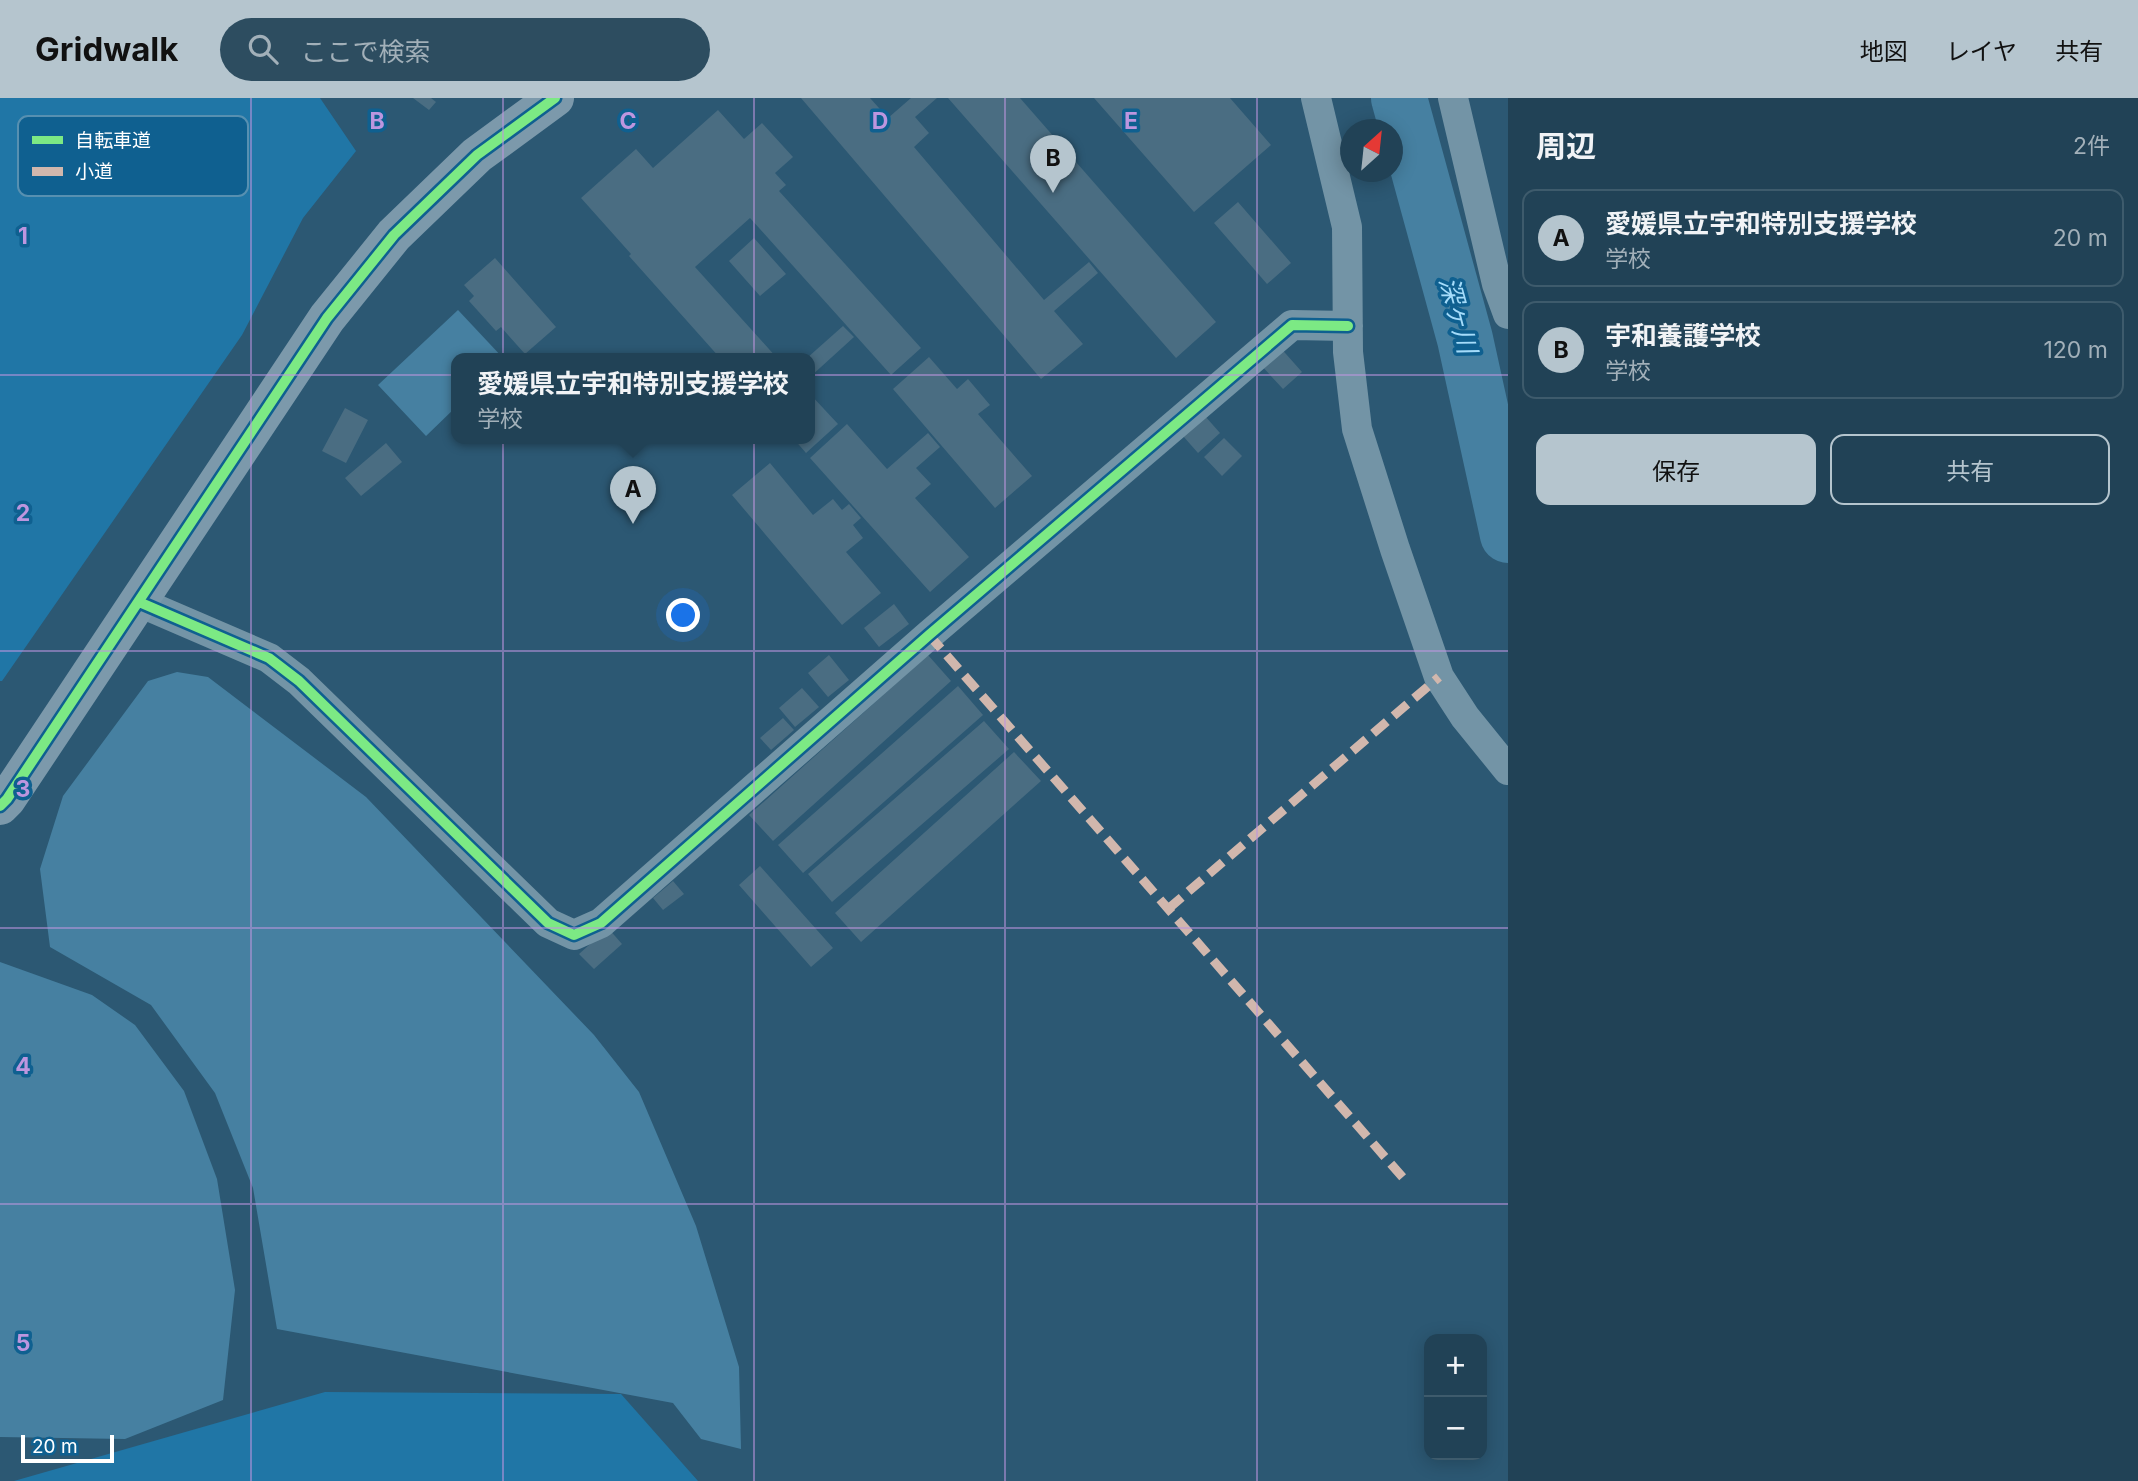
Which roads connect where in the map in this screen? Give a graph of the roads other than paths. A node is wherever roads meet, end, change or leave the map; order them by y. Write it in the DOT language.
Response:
graph roads {
  1 [pos="555,98"];
  2 [pos="1316,98"];
  3 [pos="1453,98"];
  4 [pos="1508,314"];
  5 [pos="1348,326"];
  6 [pos="139,602"];
  7 [pos="1508,770"];
  8 [pos="0,806"];
  1 -- 6 [label="street"];
  2 -- 5 [label="street"];
  3 -- 4 [label="street"];
  5 -- 6 [label="street"];
  5 -- 7 [label="street"];
  6 -- 8 [label="street"];
}
